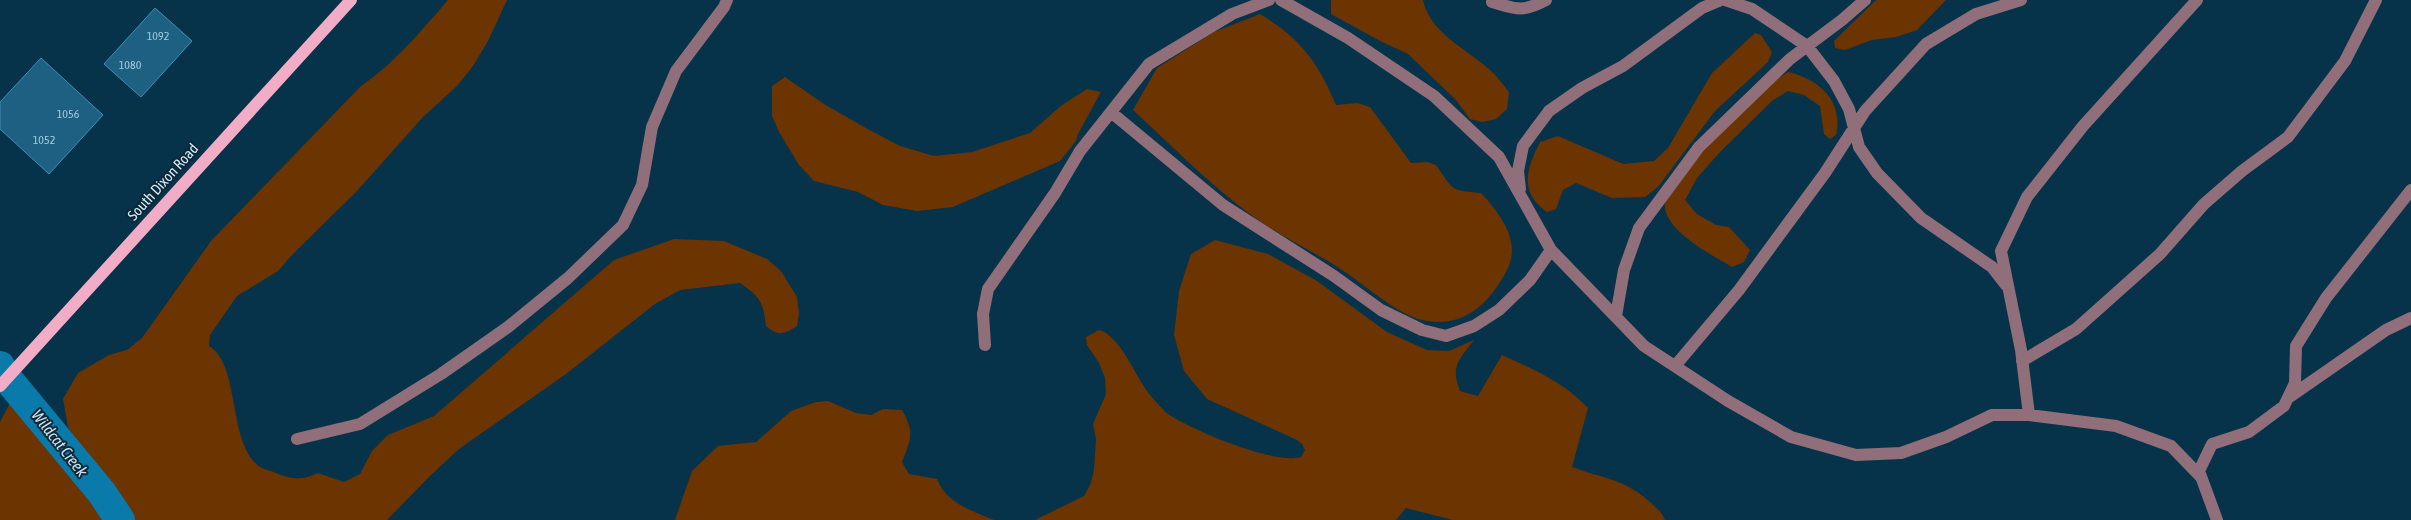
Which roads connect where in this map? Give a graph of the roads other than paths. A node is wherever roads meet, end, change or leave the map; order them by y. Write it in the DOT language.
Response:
graph roads {
  1 [pos="351,0"];
  2 [pos="1269,0"];
  3 [pos="1281,0"];
  4 [pos="1546,0"];
  5 [pos="1721,0"];
  6 [pos="1725,0"];
  7 [pos="1865,0"];
  8 [pos="2021,0"];
  9 [pos="2197,0"];
  10 [pos="2376,0"];
  11 [pos="723,2"];
  12 [pos="1492,2"];
  13 [pos="1807,46"];
  14 [pos="1112,112"];
  15 [pos="1854,127"];
  16 [pos="2411,190"];
  17 [pos="1520,194"];
  18 [pos="1551,250"];
  19 [pos="2009,290"];
  20 [pos="1616,316"];
  21 [pos="2411,318"];
  22 [pos="985,345"];
  23 [pos="2022,361"];
  24 [pos="1675,366"];
  25 [pos="0,386"];
  26 [pos="2288,398"];
  27 [pos="2029,415"];
  28 [pos="297,439"];
  29 [pos="2201,477"];
  30 [pos="2217,520"];
  1 -- 25 [label="main road, South Dixon Road"];
  2 -- 14 [label="lane"];
  3 -- 17 [label="lane"];
  4 -- 12 [label="lane"];
  5 -- 17 [label="lane"];
  6 -- 13 [label="lane"];
  7 -- 13 [label="lane"];
  8 -- 15 [label="lane"];
  9 -- 19 [label="lane"];
  10 -- 23 [label="lane"];
  11 -- 28 [label="lane"];
  13 -- 15 [label="lane"];
  13 -- 20 [label="lane"];
  14 -- 18 [label="lane"];
  14 -- 22 [label="lane"];
  15 -- 19 [label="lane"];
  15 -- 24 [label="lane"];
  16 -- 26 [label="lane"];
  17 -- 18 [label="lane"];
  18 -- 20 [label="lane"];
  19 -- 23 [label="lane"];
  20 -- 24 [label="lane"];
  21 -- 26 [label="lane"];
  23 -- 27 [label="lane"];
  24 -- 27 [label="lane"];
  26 -- 29 [label="lane"];
  27 -- 29 [label="lane"];
  29 -- 30 [label="lane"];
}
